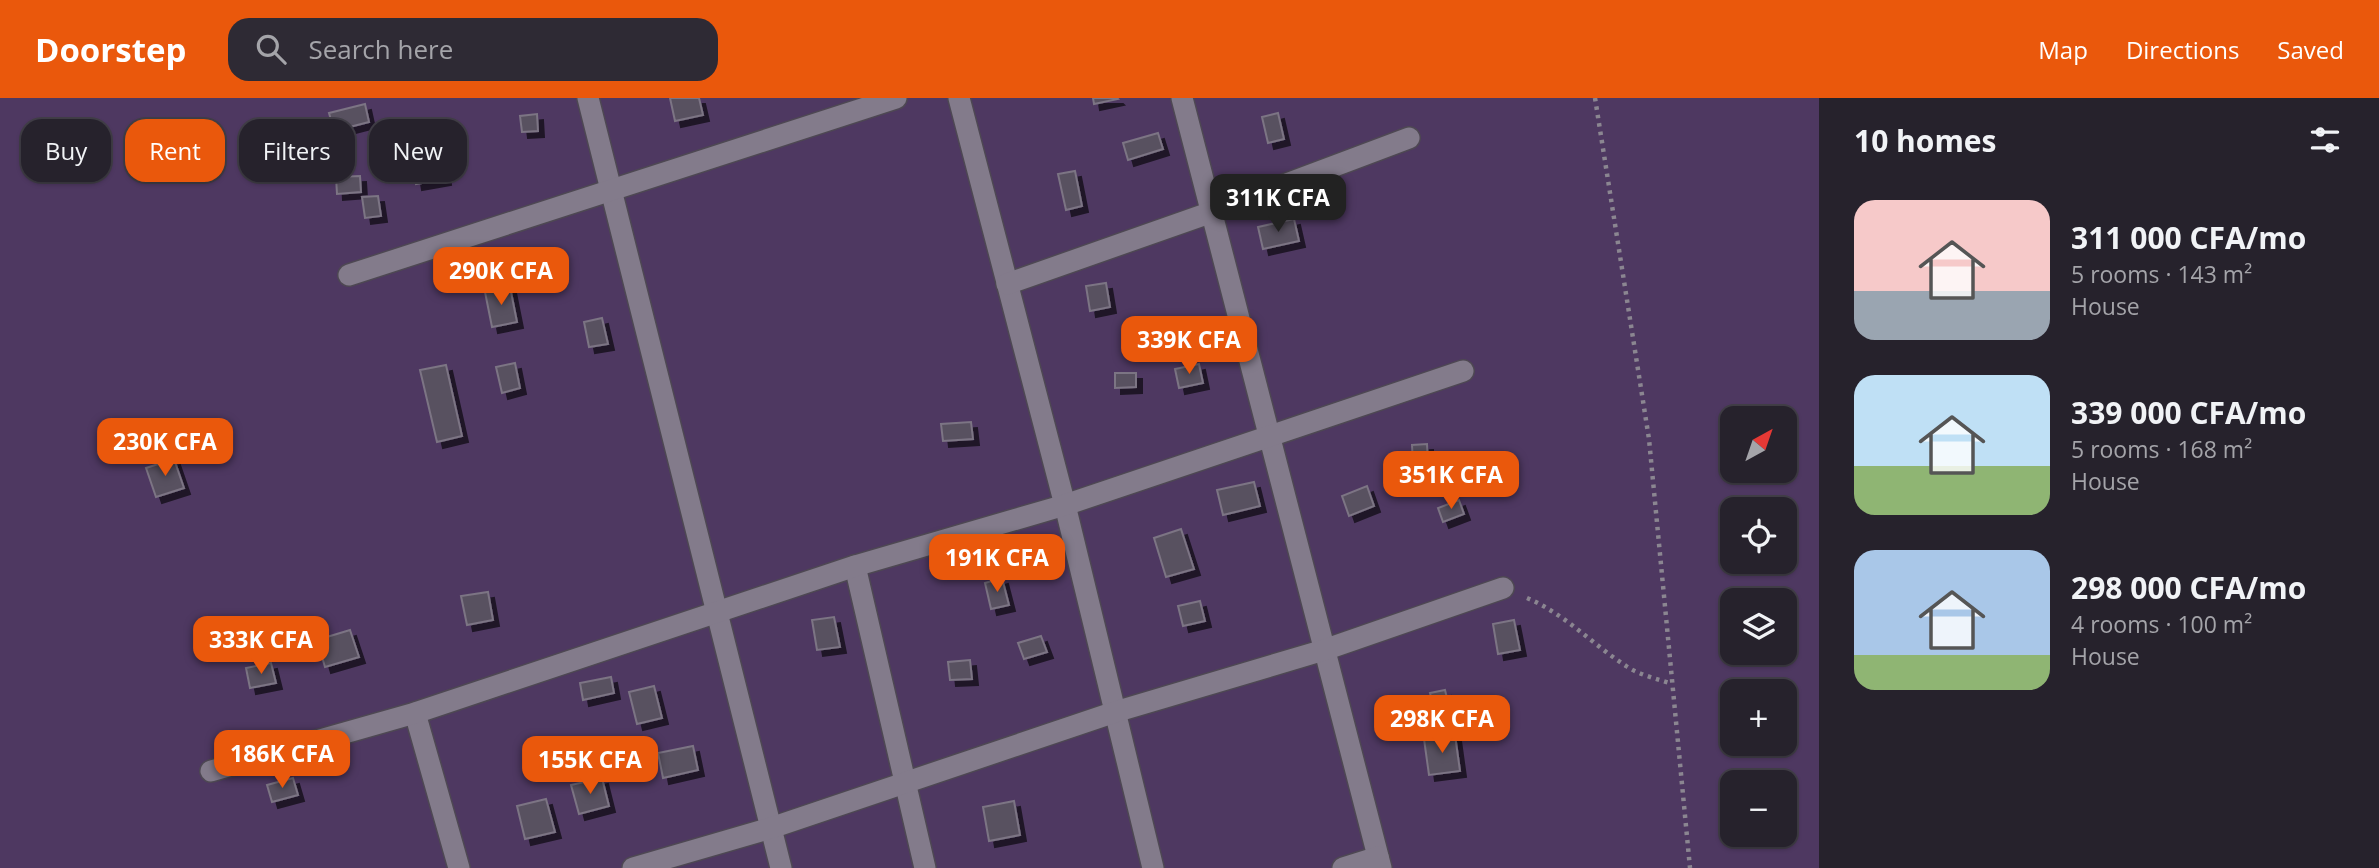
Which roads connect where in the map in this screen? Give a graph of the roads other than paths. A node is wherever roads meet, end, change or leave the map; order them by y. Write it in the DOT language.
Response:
graph roads {
  1 [pos="588,98"];
  2 [pos="896,98"];
  3 [pos="959,98"];
  4 [pos="1182,98"];
  5 [pos="1409,138"];
  6 [pos="612,191"];
  7 [pos="1212,212"];
  8 [pos="349,275"];
  9 [pos="1007,284"];
  10 [pos="1463,371"];
  11 [pos="1269,438"];
  12 [pos="1065,505"];
  13 [pos="855,566"];
  14 [pos="1503,588"];
  15 [pos="718,613"];
  16 [pos="1324,650"];
  17 [pos="1115,712"];
  18 [pos="415,713"];
  19 [pos="211,771"];
  20 [pos="905,783"];
  21 [pos="771,828"];
  22 [pos="1380,862"];
  23 [pos="459,868"];
  24 [pos="633,868"];
  25 [pos="781,868"];
  26 [pos="925,868"];
  27 [pos="1153,868"];
  28 [pos="1343,868"];
  1 -- 6 [label="lane"];
  2 -- 6 [label="lane"];
  3 -- 9 [label="lane"];
  4 -- 7 [label="lane"];
  5 -- 7 [label="lane"];
  6 -- 8 [label="lane"];
  6 -- 15 [label="lane"];
  7 -- 9 [label="lane"];
  7 -- 11 [label="lane"];
  9 -- 12 [label="lane"];
  10 -- 11 [label="lane"];
  11 -- 12 [label="lane"];
  11 -- 16 [label="lane"];
  12 -- 13 [label="lane"];
  12 -- 17 [label="lane"];
  13 -- 15 [label="lane"];
  13 -- 20 [label="lane"];
  14 -- 16 [label="lane"];
  15 -- 18 [label="lane"];
  15 -- 21 [label="lane"];
  16 -- 17 [label="lane"];
  16 -- 22 [label="lane"];
  17 -- 20 [label="lane"];
  17 -- 27 [label="lane"];
  18 -- 19 [label="lane"];
  18 -- 23 [label="lane"];
  20 -- 21 [label="lane"];
  20 -- 26 [label="lane"];
  21 -- 24 [label="lane"];
  21 -- 25 [label="lane"];
  22 -- 28 [label="lane"];
}
